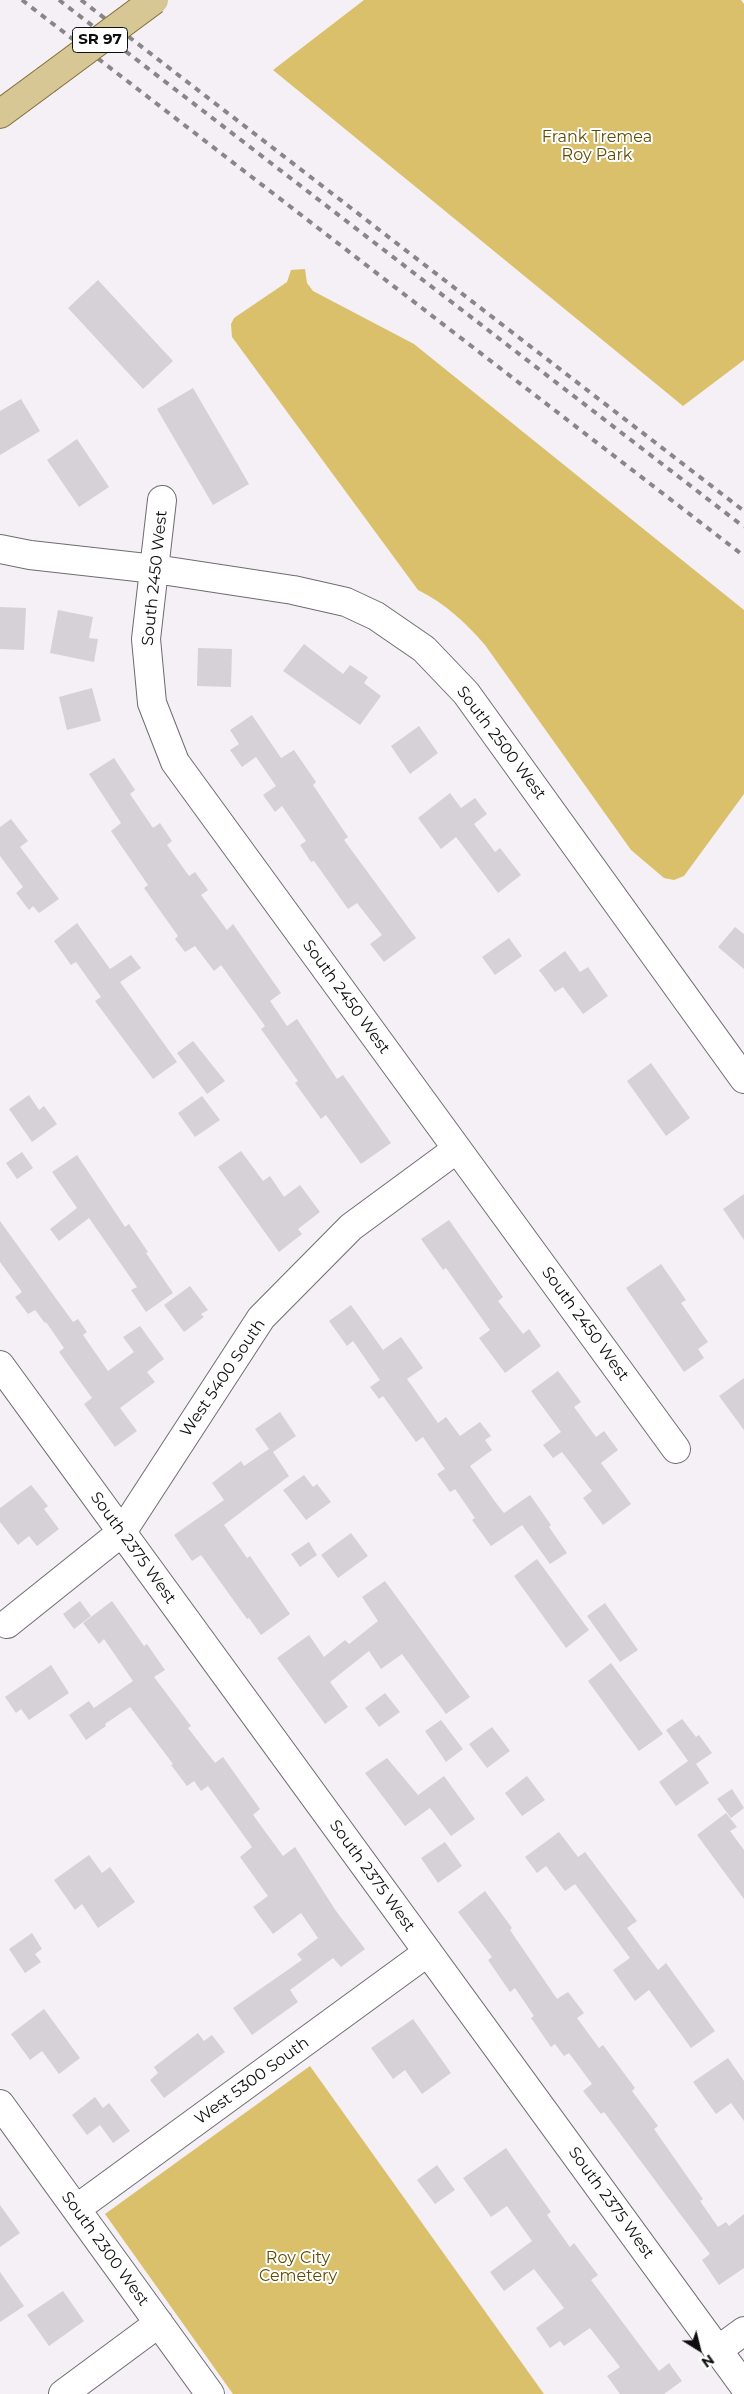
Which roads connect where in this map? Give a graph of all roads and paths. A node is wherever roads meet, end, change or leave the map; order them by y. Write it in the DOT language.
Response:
graph roads {
  1 [pos="154,0"];
  2 [pos="0,114"];
  3 [pos="162,500"];
  4 [pos="0,549"];
  5 [pos="155,569"];
  6 [pos="704,1022"];
  7 [pos="744,1052"];
  8 [pos="744,1079"];
  9 [pos="457,1149"];
  10 [pos="0,1365"];
  11 [pos="676,1449"];
  12 [pos="122,1532"];
  13 [pos="7,1624"];
  14 [pos="428,1952"];
  15 [pos="0,2104"];
  16 [pos="76,2209"];
  17 [pos="159,2323"];
  18 [pos="744,2331"];
  19 [pos="718,2350"];
  20 [pos="744,2386"];
  21 [pos="63,2394"];
  22 [pos="210,2394"];
  1 -- 2 [label="main road, SR 97, bridge"];
  3 -- 5 [label="street, South 2450 West"];
  4 -- 5 [label="street, South 2500 West"];
  5 -- 6 [label="street, South 2500 West"];
  5 -- 9 [label="street, South 2450 West"];
  6 -- 7 [label="street"];
  6 -- 8 [label="street, South 2500 West"];
  9 -- 11 [label="street, South 2450 West"];
  9 -- 12 [label="street, West 5400 South"];
  10 -- 12 [label="street, South 2375 West"];
  12 -- 13 [label="street, West 5400 South"];
  12 -- 14 [label="street, South 2375 West"];
  14 -- 16 [label="street, West 5300 South"];
  14 -- 19 [label="street, South 2375 West"];
  15 -- 16 [label="street, South 2300 West"];
  16 -- 17 [label="street, South 2300 West"];
  17 -- 21 [label="street"];
  17 -- 22 [label="street, South 2300 West"];
  18 -- 19 [label="street"];
  19 -- 20 [label="street, South 2375 West"];
}
